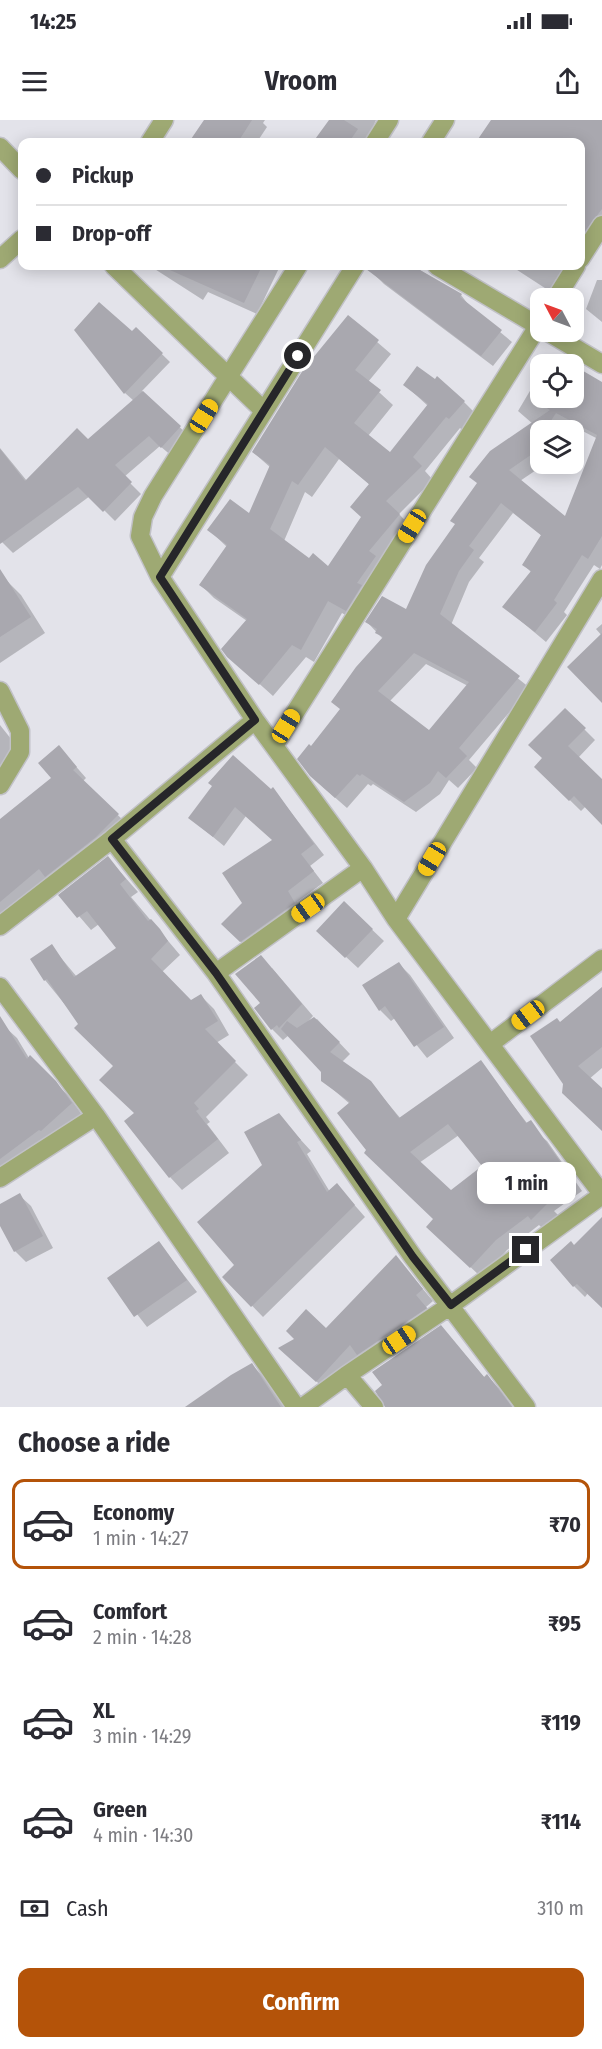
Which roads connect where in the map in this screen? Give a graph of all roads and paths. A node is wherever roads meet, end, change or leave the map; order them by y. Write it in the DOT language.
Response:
graph roads {
  1 [pos="164,120"];
  2 [pos="389,120"];
  3 [pos="445,120"];
  4 [pos="153,138"];
  5 [pos="378,138"];
  6 [pos="434,138"];
  7 [pos="0,147"];
  8 [pos="18,166"];
  9 [pos="602,225"];
  10 [pos="18,243"];
  11 [pos="585,251"];
  12 [pos="0,259"];
  13 [pos="118,270"];
  14 [pos="295,270"];
  15 [pos="352,270"];
  16 [pos="444,270"];
  17 [pos="574,270"];
  18 [pos="562,288"];
  19 [pos="530,320"];
  20 [pos="532,342"];
  21 [pos="566,342"];
  22 [pos="602,364"];
  23 [pos="229,376"];
  24 [pos="264,411"];
  25 [pos="160,577"];
  26 [pos="602,579"];
  27 [pos="0,691"];
  28 [pos="255,720"];
  29 [pos="274,746"];
  30 [pos="0,785"];
  31 [pos="112,839"];
  32 [pos="363,868"];
  33 [pos="396,919"];
  34 [pos="0,926"];
  35 [pos="602,959"];
  36 [pos="216,973"];
  37 [pos="0,987"];
  38 [pos="490,1044"];
  39 [pos="96,1116"];
  40 [pos="0,1178"];
  41 [pos="602,1195"];
  42 [pos="451,1305"];
  43 [pos="346,1375"];
  44 [pos="296,1407"];
  45 [pos="303,1407"];
  46 [pos="374,1407"];
  47 [pos="526,1407"];
  1 -- 4 [label="street"];
  2 -- 5 [label="street"];
  3 -- 6 [label="street"];
  7 -- 8 [label="street"];
  9 -- 11 [label="street"];
  10 -- 12 [label="street"];
  13 -- 23 [label="street"];
  14 -- 23 [label="street"];
  15 -- 24 [label="street"];
  16 -- 19 [label="street"];
  17 -- 18 [label="street"];
  20 -- 29 [label="street"];
  21 -- 22 [label="street"];
  23 -- 24 [label="street"];
  23 -- 25 [label="street"];
  24 -- 25 [label="street"];
  25 -- 28 [label="street"];
  26 -- 33 [label="street"];
  27 -- 30 [label="street"];
  28 -- 29 [label="street"];
  28 -- 31 [label="street"];
  29 -- 32 [label="street"];
  31 -- 34 [label="street"];
  31 -- 36 [label="street"];
  32 -- 33 [label="street"];
  32 -- 36 [label="street"];
  33 -- 38 [label="street"];
  35 -- 38 [label="street"];
  36 -- 42 [label="street"];
  37 -- 39 [label="street"];
  38 -- 41 [label="street"];
  39 -- 40 [label="street"];
  39 -- 44 [label="street"];
  41 -- 42 [label="street"];
  42 -- 43 [label="street"];
  42 -- 47 [label="street"];
  43 -- 45 [label="street"];
  43 -- 46 [label="street"];
}
